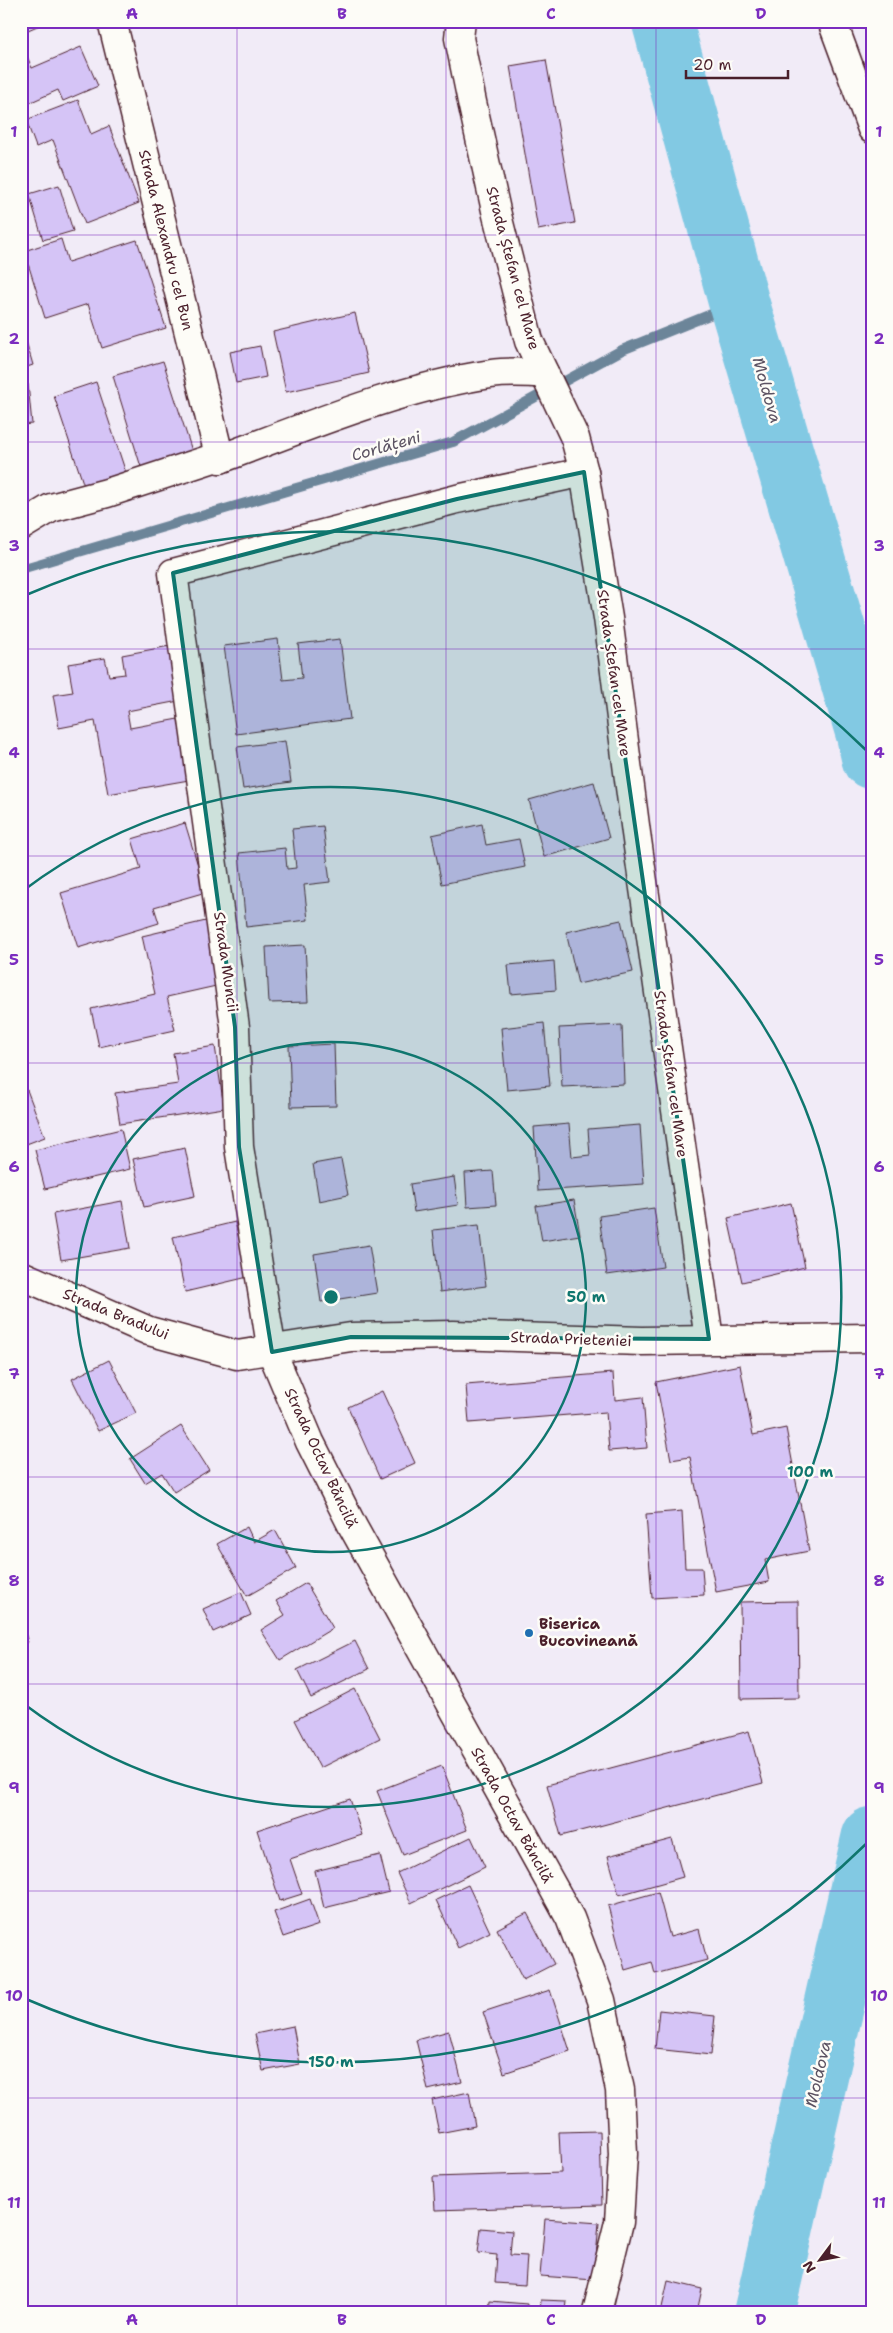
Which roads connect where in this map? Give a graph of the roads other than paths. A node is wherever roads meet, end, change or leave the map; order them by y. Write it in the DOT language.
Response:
graph roads {
  1 [pos="112,21"];
  2 [pos="462,21"];
  3 [pos="832,21"];
  4 [pos="872,129"];
  5 [pos="544,372"];
  6 [pos="220,459"];
  7 [pos="584,472"];
  8 [pos="21,526"];
  9 [pos="21,1274"];
  10 [pos="872,1338"];
  11 [pos="709,1339"];
  12 [pos="272,1352"];
  13 [pos="597,2312"];
  1 -- 6 [label="street, Strada Alexandru cel Bun"];
  2 -- 5 [label="street, Strada Ștefan cel Mare"];
  3 -- 4 [label="street"];
  5 -- 6 [label="street"];
  5 -- 7 [label="street, Strada Ștefan cel Mare"];
  6 -- 8 [label="street"];
  7 -- 11 [label="street, Strada Ștefan cel Mare"];
  7 -- 12 [label="street, Strada Muncii"];
  9 -- 12 [label="street, Strada Bradului"];
  10 -- 11 [label="street, Strada Prieteniei"];
  11 -- 12 [label="street, Strada Prieteniei"];
  12 -- 13 [label="street, Strada Octav Băncilă"];
}
